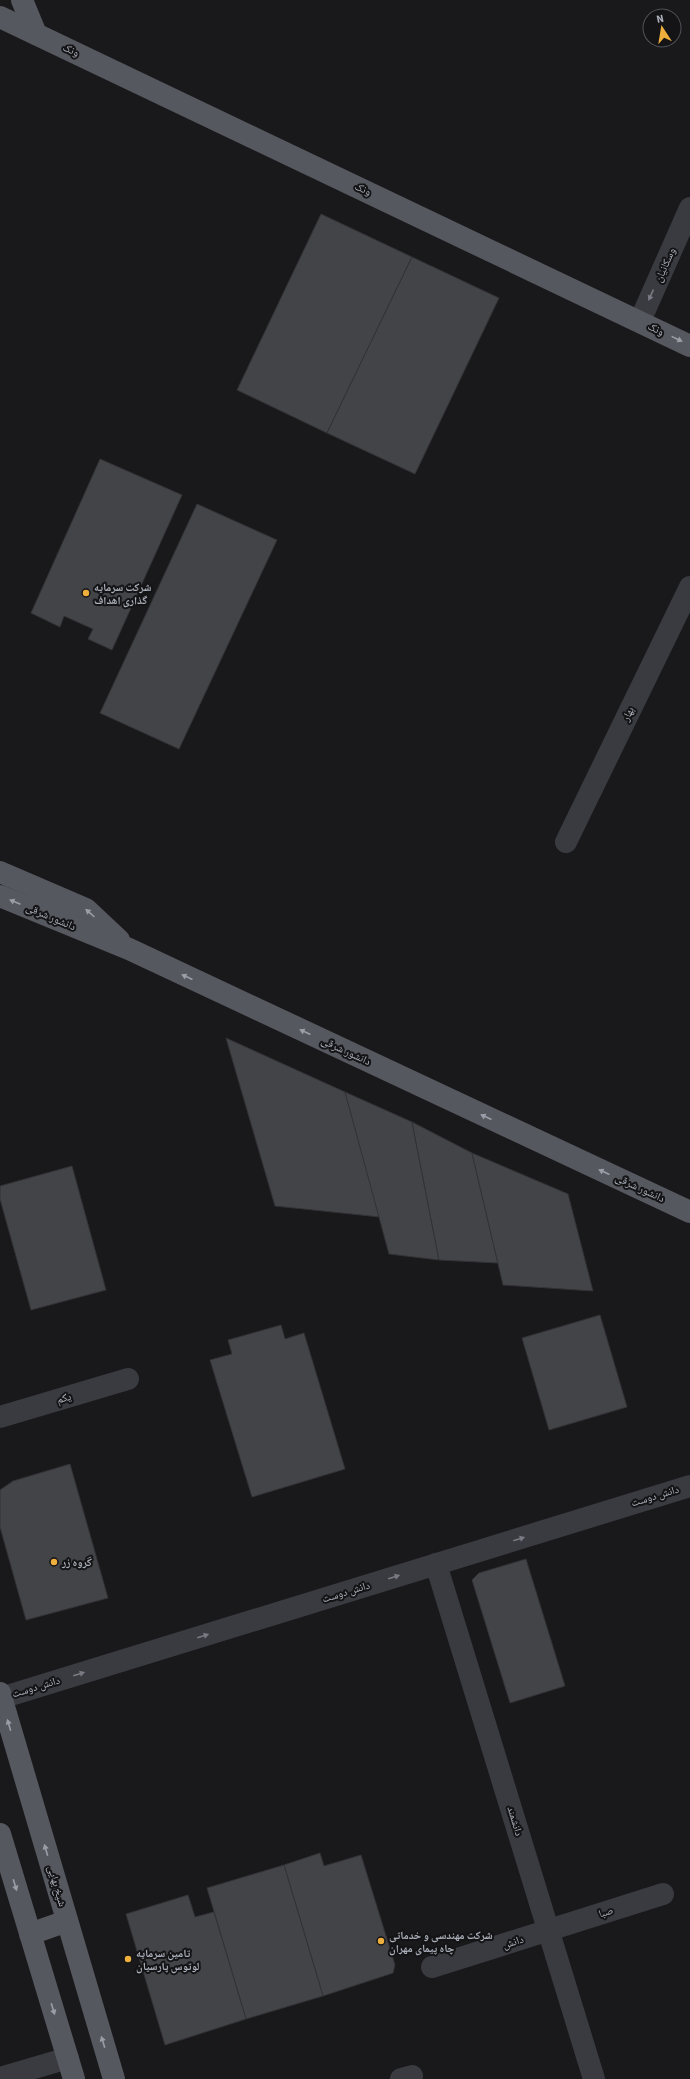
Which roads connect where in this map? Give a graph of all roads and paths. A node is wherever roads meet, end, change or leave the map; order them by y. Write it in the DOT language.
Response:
graph roads {
  1 [pos="22,0"];
  2 [pos="0,17"];
  3 [pos="36,34"];
  4 [pos="690,208"];
  5 [pos="640,321"];
  6 [pos="690,346"];
  7 [pos="690,587"];
  8 [pos="566,842"];
  9 [pos="0,872"];
  10 [pos="0,896"];
  11 [pos="129,949"];
  12 [pos="690,1212"];
  13 [pos="128,1379"];
  14 [pos="0,1417"];
  15 [pos="690,1486"];
  16 [pos="436,1564"];
  17 [pos="1,1695"];
  18 [pos="0,1834"];
  19 [pos="663,1894"];
  20 [pos="67,1922"];
  21 [pos="548,1930"];
  22 [pos="30,1934"];
  23 [pos="432,1967"];
  24 [pos="68,2058"];
  25 [pos="0,2078"];
  26 [pos="74,2079"];
  27 [pos="114,2079"];
  28 [pos="594,2079"];
  1 -- 3 [label="main road"];
  2 -- 3 [label="main road, ونک"];
  3 -- 5 [label="main road, ونک"];
  4 -- 5 [label="street, وسکانیان, one-way"];
  5 -- 6 [label="main road, ونک, one-way"];
  7 -- 8 [label="street, بهار"];
  11 -- 9 [label="main road, one-way"];
  11 -- 10 [label="main road, دانشور شرقی, one-way"];
  12 -- 11 [label="main road, دانشور شرقی, one-way"];
  13 -- 14 [label="street, یکم"];
  16 -- 15 [label="street, دانش دوست, one-way"];
  17 -- 16 [label="street, دانش دوست, one-way"];
  16 -- 21 [label="street, دانشمند"];
  20 -- 17 [label="main road, شیخ بهایی, one-way"];
  18 -- 22 [label="main road, one-way"];
  19 -- 21 [label="street, صبا"];
  20 -- 22 [label="main road"];
  27 -- 20 [label="main road, شیخ بهایی, one-way"];
  21 -- 23 [label="street, دانش"];
  21 -- 28 [label="street, دانشمند"];
  22 -- 24 [label="main road, one-way"];
  24 -- 25 [label="street"];
  24 -- 26 [label="main road"];
}
